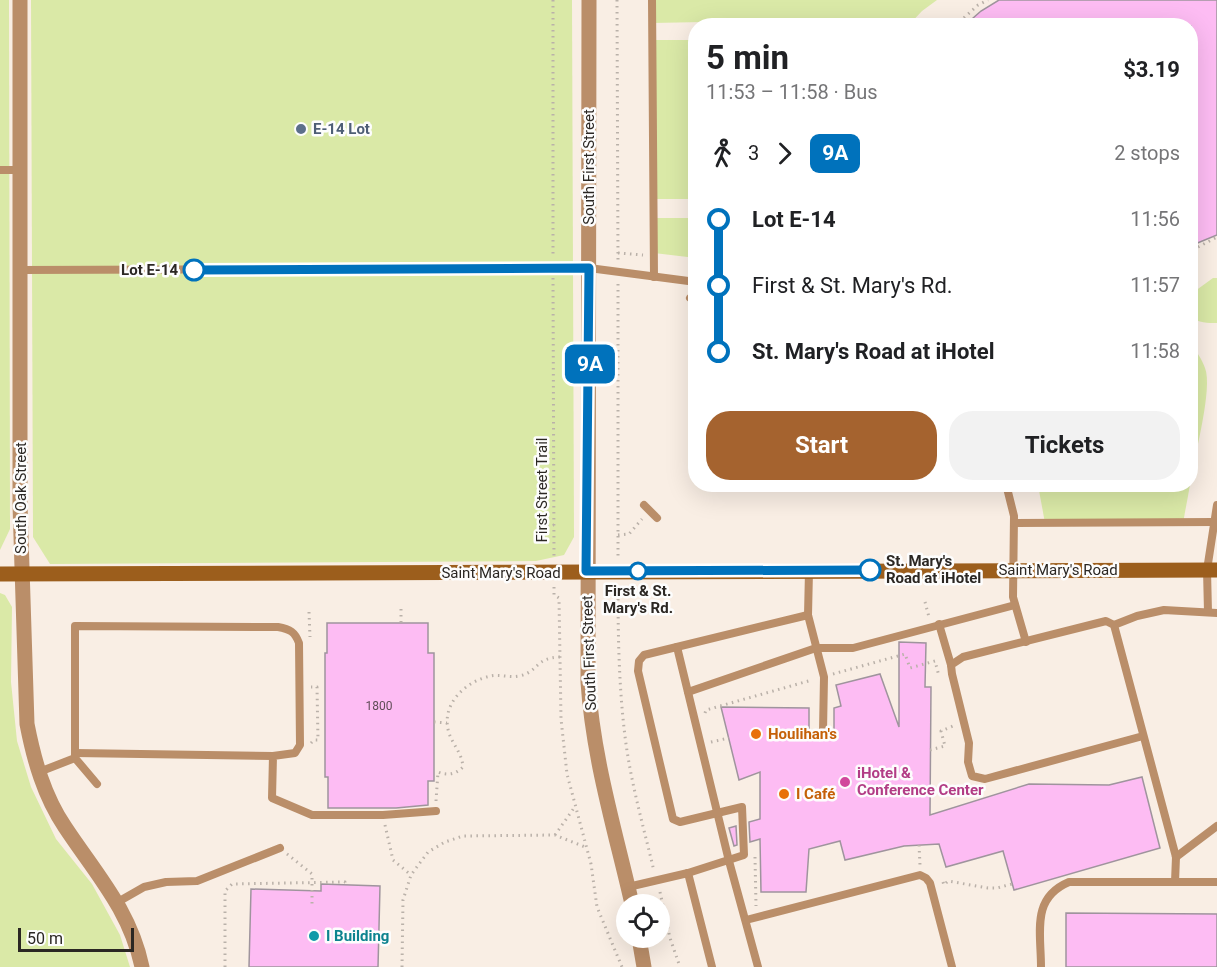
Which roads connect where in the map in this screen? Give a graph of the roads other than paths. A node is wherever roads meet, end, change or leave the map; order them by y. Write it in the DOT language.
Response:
graph roads {
  1 [pos="20,0"];
  2 [pos="589,0"];
  3 [pos="652,0"];
  4 [pos="0,170"];
  5 [pos="21,170"];
  6 [pos="589,268"];
  7 [pos="21,270"];
  8 [pos="654,277"];
  9 [pos="688,281"];
  10 [pos="1008,492"];
  11 [pos="644,505"];
  12 [pos="1217,505"];
  13 [pos="654,515"];
  14 [pos="1214,522"];
  15 [pos="1014,523"];
  16 [pos="1013,570"];
  17 [pos="1212,570"];
  18 [pos="586,571"];
  19 [pos="808,571"];
  20 [pos="0,574"];
  21 [pos="21,574"];
  22 [pos="1015,605"];
  23 [pos="1213,613"];
  24 [pos="808,615"];
  25 [pos="939,624"];
  26 [pos="1114,626"];
  27 [pos="1026,642"];
  28 [pos="677,647"];
  29 [pos="816,648"];
  30 [pos="951,665"];
  31 [pos="688,692"];
  32 [pos="823,731"];
  33 [pos="1143,736"];
  34 [pos="75,756"];
  35 [pos="273,756"];
  36 [pos="39,772"];
  37 [pos="97,784"];
  38 [pos="436,811"];
  39 [pos="719,813"];
  40 [pos="1217,826"];
  41 [pos="280,848"];
  42 [pos="1176,857"];
  43 [pos="729,861"];
  44 [pos="688,873"];
  45 [pos="197,880"];
  46 [pos="1175,882"];
  47 [pos="1217,882"];
  48 [pos="628,887"];
  49 [pos="202,889"];
  50 [pos="630,894"];
  51 [pos="116,903"];
  52 [pos="746,920"];
  53 [pos="641,948"];
  54 [pos="142,967"];
  55 [pos="644,967"];
  56 [pos="712,967"];
  57 [pos="758,967"];
  58 [pos="952,967"];
  59 [pos="1041,967"];
  1 -- 5 [label="street, South Oak Street"];
  2 -- 6 [label="street, South First Street"];
  3 -- 8 [label="lane"];
  4 -- 5 [label="lane"];
  5 -- 7 [label="street, South Oak Street"];
  6 -- 7 [label="lane"];
  6 -- 8 [label="lane"];
  6 -- 18 [label="street, South First Street"];
  7 -- 21 [label="street, South Oak Street"];
  8 -- 9 [label="lane"];
  10 -- 15 [label="lane"];
  11 -- 13 [label="lane"];
  12 -- 14 [label="lane"];
  14 -- 15 [label="lane"];
  14 -- 17 [label="lane"];
  15 -- 16 [label="lane"];
  16 -- 17 [label="main road, Saint Mary's Road"];
  16 -- 19 [label="main road, Saint Mary's Road"];
  16 -- 22 [label="lane"];
  17 -- 23 [label="lane"];
  18 -- 19 [label="main road, Saint Mary's Road"];
  18 -- 21 [label="main road, Saint Mary's Road"];
  18 -- 48 [label="street, South First Street"];
  19 -- 24 [label="lane"];
  20 -- 21 [label="main road, Saint Mary's Road"];
  21 -- 36 [label="street, South Oak Street"];
  22 -- 25 [label="lane"];
  22 -- 27 [label="lane"];
  23 -- 26 [label="lane"];
  24 -- 28 [label="lane"];
  24 -- 29 [label="lane"];
  25 -- 29 [label="lane"];
  25 -- 30 [label="lane"];
  26 -- 27 [label="lane"];
  26 -- 33 [label="lane"];
  27 -- 30 [label="lane"];
  28 -- 31 [label="lane"];
  28 -- 39 [label="lane"];
  29 -- 31 [label="lane"];
  29 -- 32 [label="lane"];
  30 -- 33 [label="lane"];
  31 -- 39 [label="lane"];
  33 -- 42 [label="lane"];
  34 -- 35 [label="lane"];
  34 -- 35 [label="lane"];
  34 -- 36 [label="lane"];
  34 -- 37 [label="lane"];
  35 -- 38 [label="lane"];
  36 -- 51 [label="street, South Oak Street"];
  39 -- 43 [label="lane"];
  39 -- 43 [label="lane"];
  40 -- 42 [label="lane"];
  41 -- 45 [label="lane"];
  42 -- 46 [label="lane"];
  43 -- 44 [label="lane"];
  43 -- 52 [label="lane"];
  44 -- 48 [label="lane"];
  44 -- 56 [label="lane"];
  45 -- 49 [label="lane"];
  45 -- 51 [label="lane"];
  46 -- 47 [label="lane"];
  46 -- 59 [label="lane"];
  48 -- 50 [label="street, South First Street"];
  51 -- 54 [label="street, South Oak Street"];
  52 -- 57 [label="lane"];
  52 -- 58 [label="lane"];
  53 -- 55 [label="street"];
}
